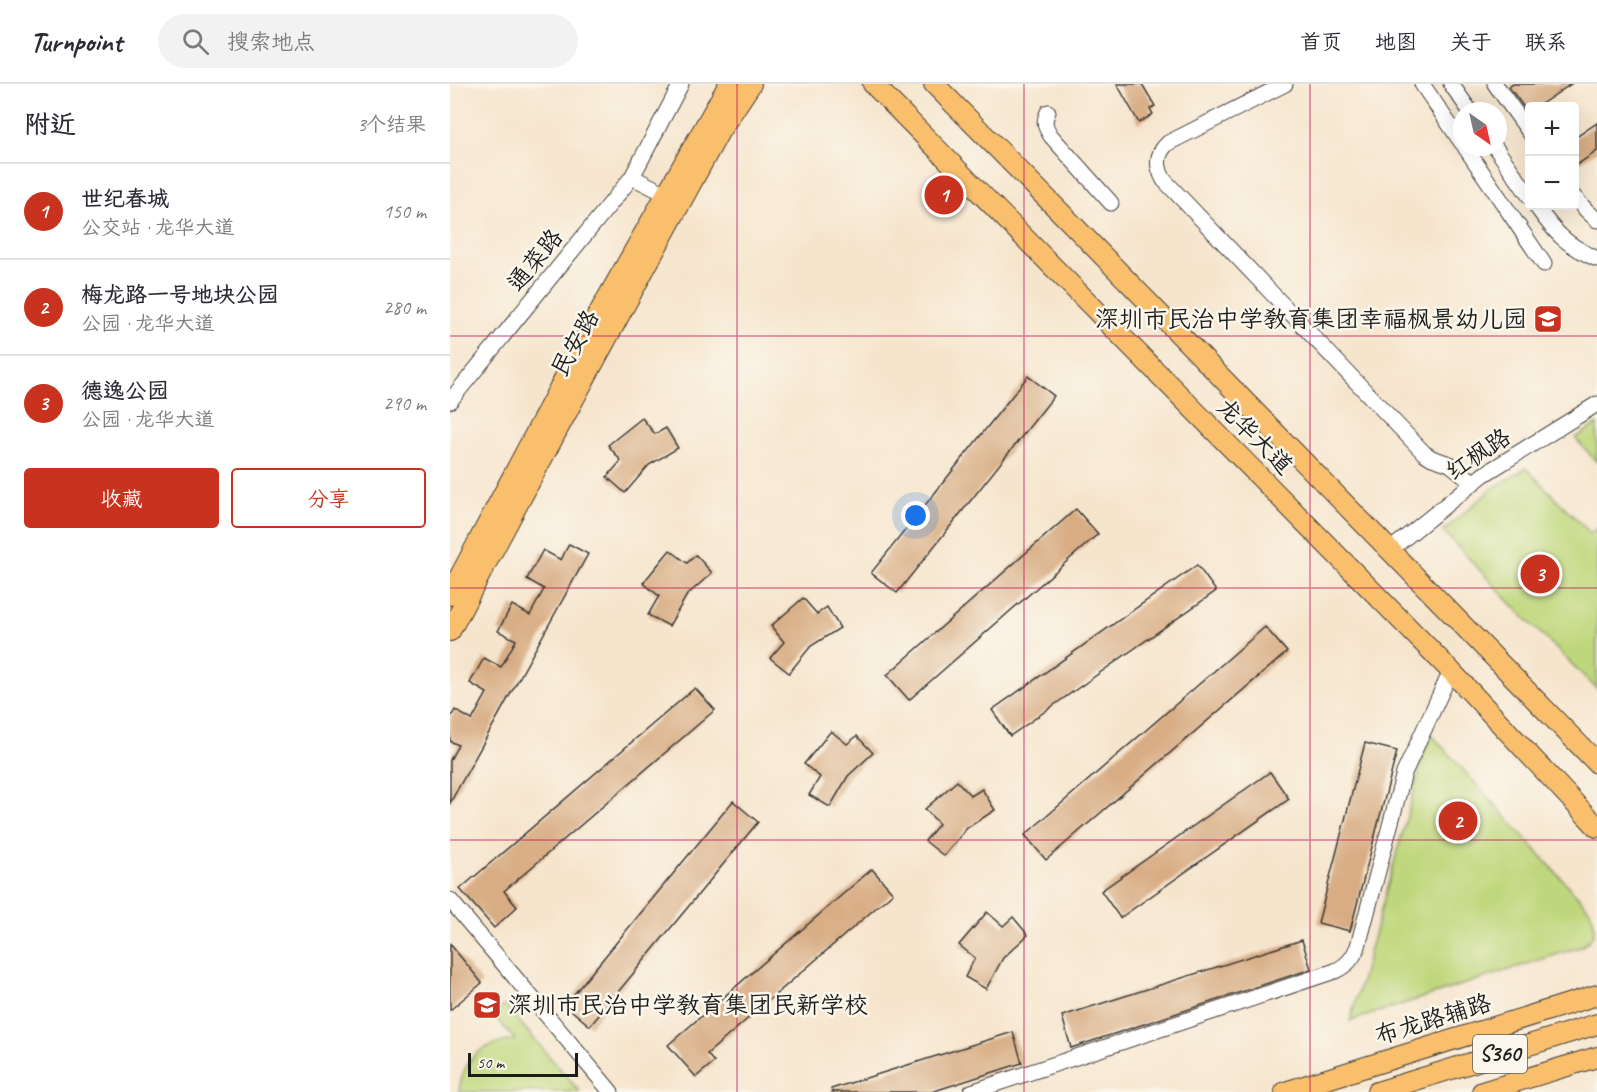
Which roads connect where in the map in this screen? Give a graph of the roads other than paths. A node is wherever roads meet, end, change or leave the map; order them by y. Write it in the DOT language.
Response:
graph roads {
  1 [pos="681,84"];
  2 [pos="873,84"];
  3 [pos="934,84"];
  4 [pos="1285,84"];
  5 [pos="1422,84"];
  6 [pos="1451,84"];
  7 [pos="1496,84"];
  8 [pos="738,88"];
  9 [pos="1464,102"];
  10 [pos="1048,112"];
  11 [pos="1525,126"];
  12 [pos="1453,130"];
  13 [pos="1471,156"];
  14 [pos="1501,156"];
  15 [pos="632,177"];
  16 [pos="1525,190"];
  17 [pos="666,194"];
  18 [pos="1111,202"];
  19 [pos="1579,202"];
  20 [pos="1539,210"];
  21 [pos="1597,220"];
  22 [pos="1597,259"];
  23 [pos="1544,264"];
  24 [pos="450,401"];
  25 [pos="1597,404"];
  26 [pos="1473,482"];
  27 [pos="1390,550"];
  28 [pos="450,595"];
  29 [pos="450,631"];
  30 [pos="1451,671"];
  31 [pos="1597,763"];
  32 [pos="1597,827"];
  33 [pos="450,900"];
  34 [pos="1597,995"];
  35 [pos="1597,1024"];
  36 [pos="1597,1057"];
  37 [pos="611,1092"];
  38 [pos="971,1092"];
  39 [pos="1285,1092"];
  40 [pos="1377,1092"];
  41 [pos="1482,1092"];
  1 -- 15 [label="street, 通菜路"];
  2 -- 30 [label="main road, 龙华大道"];
  3 -- 27 [label="main road, 龙华大道"];
  4 -- 26 [label="street"];
  5 -- 12 [label="street"];
  6 -- 9 [label="street"];
  7 -- 11 [label="street"];
  8 -- 17 [label="main road, 民安路"];
  8 -- 29 [label="main road, 民安路"];
  10 -- 18 [label="street"];
  13 -- 23 [label="street"];
  14 -- 16 [label="street"];
  15 -- 17 [label="street"];
  15 -- 24 [label="street, 通菜路"];
  17 -- 28 [label="main road, 民安路"];
  19 -- 21 [label="street"];
  20 -- 22 [label="street"];
  25 -- 26 [label="street, 红枫路"];
  26 -- 27 [label="street, 红枫路"];
  27 -- 31 [label="main road, 龙华大道"];
  30 -- 32 [label="main road, 龙华大道"];
  30 -- 38 [label="street"];
  33 -- 37 [label="street"];
  34 -- 39 [label="main road, 布龙路辅路"];
  35 -- 40 [label="main road, S360"];
  36 -- 41 [label="main road, S360"];
}
